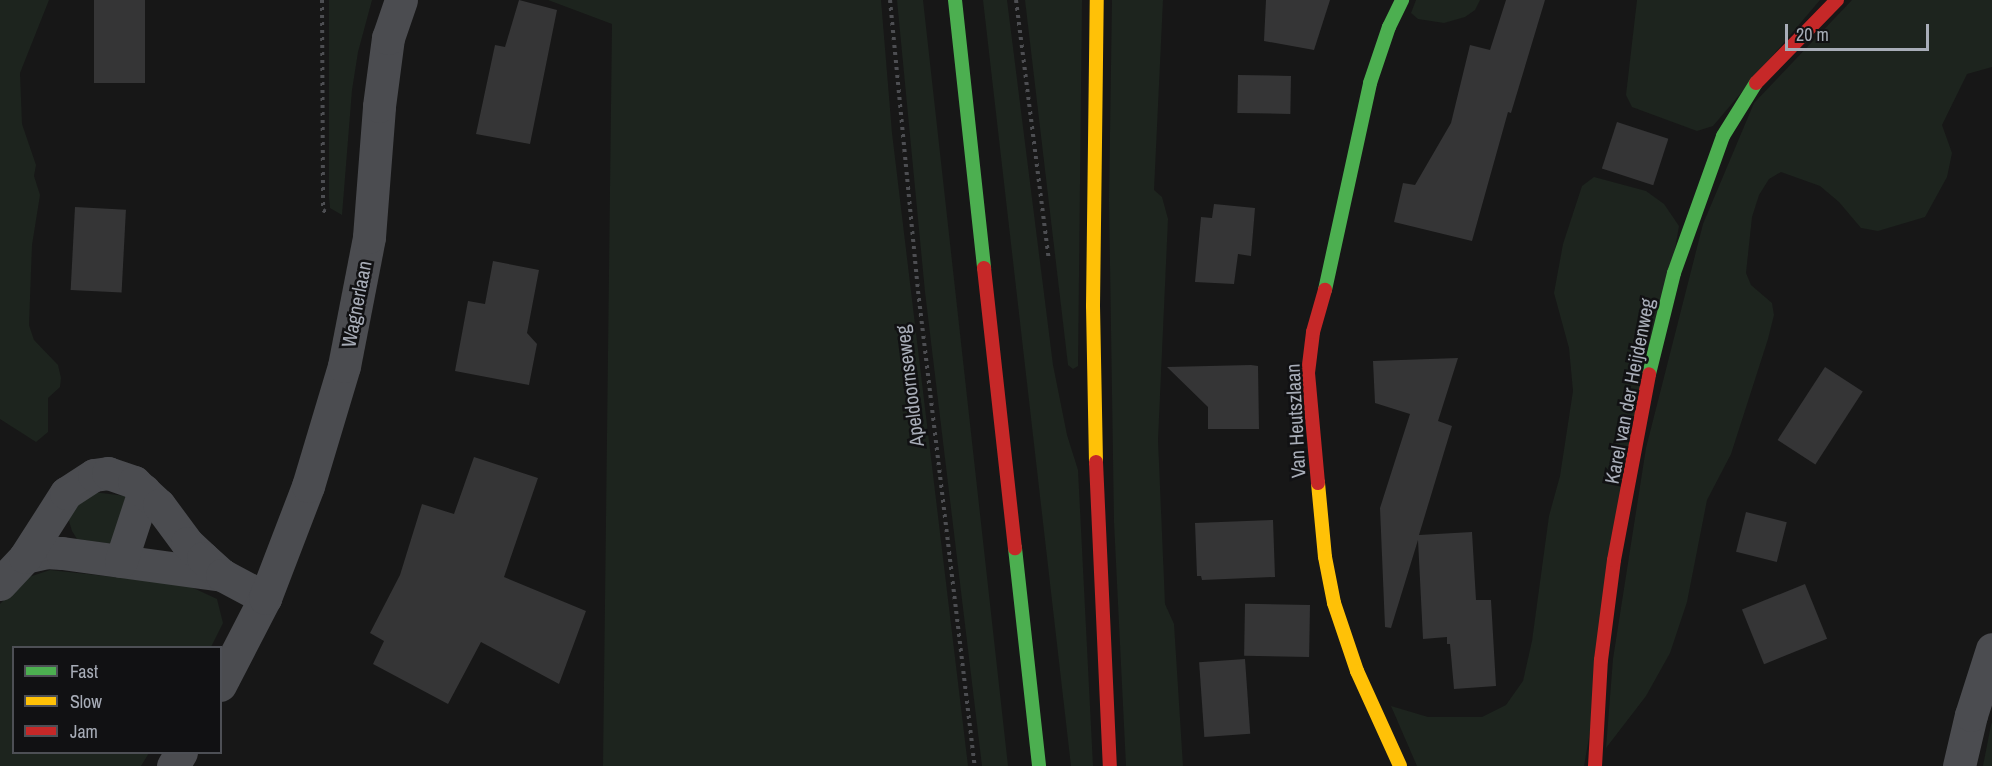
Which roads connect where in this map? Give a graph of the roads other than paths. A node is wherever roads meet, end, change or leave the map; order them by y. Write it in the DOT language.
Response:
graph roads {
  1 [pos="401,0"];
  2 [pos="955,0"];
  3 [pos="1097,0"];
  4 [pos="1402,0"];
  5 [pos="1837,0"];
  6 [pos="144,491"];
  7 [pos="25,557"];
  8 [pos="121,561"];
  9 [pos="222,575"];
  10 [pos="0,584"];
  11 [pos="265,598"];
  12 [pos="1992,649"];
  13 [pos="222,681"];
  14 [pos="1039,766"];
  15 [pos="1110,766"];
  16 [pos="1400,766"];
  17 [pos="1594,766"];
  18 [pos="1959,766"];
  1 -- 11 [label="street, Wagnerlaan"];
  2 -- 14 [label="street"];
  3 -- 15 [label="street"];
  4 -- 16 [label="street, Van Heutszlaan"];
  5 -- 17 [label="street, Karel van der Heijdenweg"];
  6 -- 7 [label="street"];
  6 -- 8 [label="street"];
  6 -- 9 [label="street"];
  7 -- 8 [label="street"];
  7 -- 10 [label="street"];
  8 -- 9 [label="street"];
  9 -- 11 [label="street"];
  11 -- 13 [label="street, Wagnerlaan"];
  12 -- 18 [label="street"];
}
